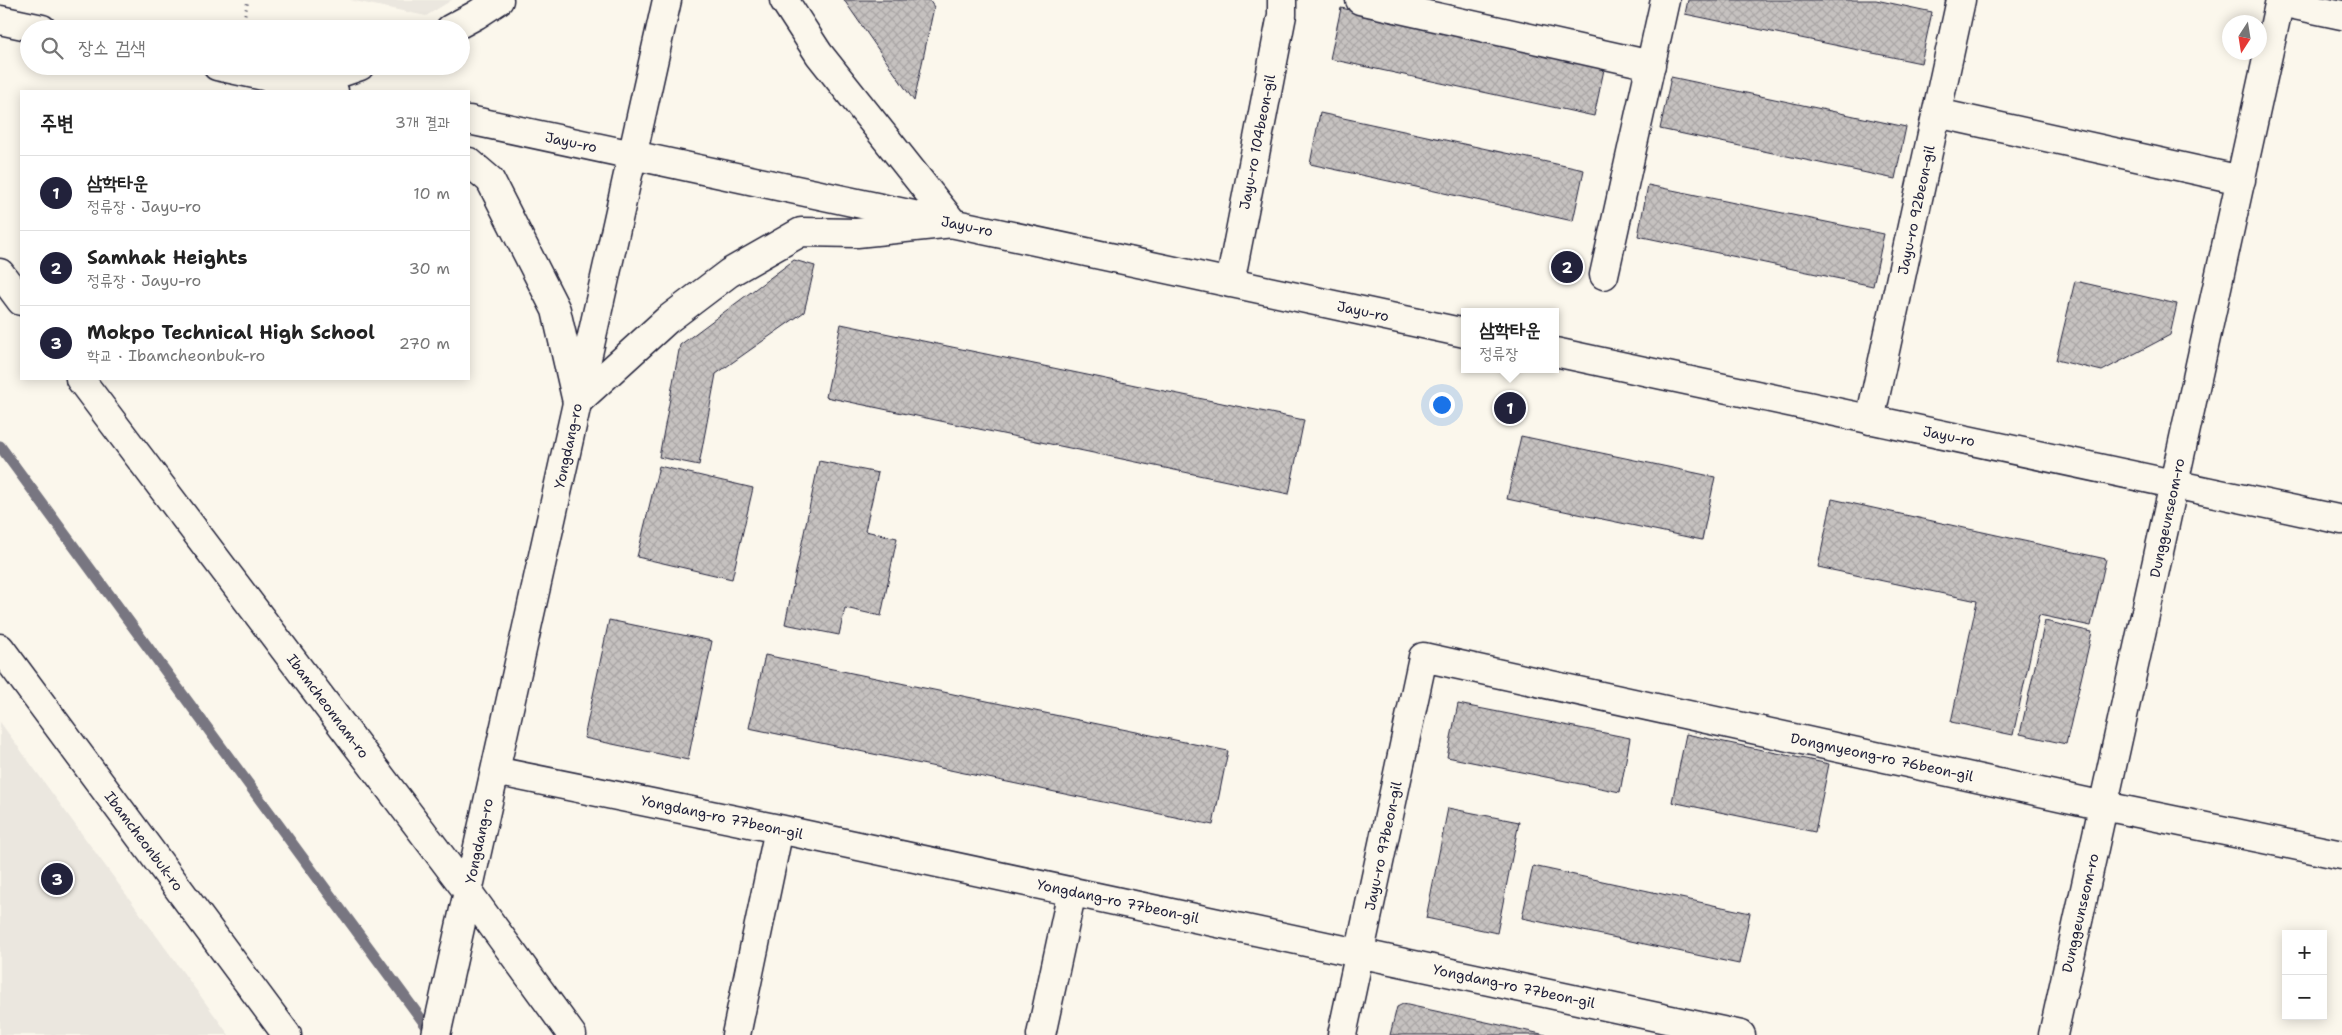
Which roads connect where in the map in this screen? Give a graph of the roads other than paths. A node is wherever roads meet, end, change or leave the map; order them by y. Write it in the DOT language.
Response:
graph roads {
  1 [pos="499,0"];
  2 [pos="667,0"];
  3 [pos="784,0"];
  4 [pos="1282,0"];
  5 [pos="1360,0"];
  6 [pos="1665,0"];
  7 [pos="1961,0"];
  8 [pos="2280,1"];
  9 [pos="2342,15"];
  10 [pos="0,20"];
  11 [pos="465,20"];
  12 [pos="20,24"];
  13 [pos="1651,65"];
  14 [pos="256,75"];
  15 [pos="341,75"];
  16 [pos="313,88"];
  17 [pos="327,90"];
  18 [pos="1937,113"];
  19 [pos="470,120"];
  20 [pos="633,155"];
  21 [pos="470,163"];
  22 [pos="2241,180"];
  23 [pos="953,223"];
  24 [pos="0,273"];
  25 [pos="1604,275"];
  26 [pos="1230,283"];
  27 [pos="20,300"];
  28 [pos="1461,332"];
  29 [pos="1559,353"];
  30 [pos="81,380"];
  31 [pos="577,402"];
  32 [pos="1870,420"];
  33 [pos="2174,485"];
  34 [pos="2342,520"];
  35 [pos="0,648"];
  36 [pos="1423,657"];
  37 [pos="495,771"];
  38 [pos="2104,806"];
  39 [pos="779,828"];
  40 [pos="2342,855"];
  41 [pos="1072,891"];
  42 [pos="468,892"];
  43 [pos="1360,953"];
  44 [pos="287,1035"];
  45 [pos="436,1035"];
  46 [pos="572,1035"];
  47 [pos="736,1035"];
  48 [pos="1041,1035"];
  49 [pos="1342,1035"];
  50 [pos="1741,1035"];
  51 [pos="2053,1035"];
  1 -- 11 [label="street"];
  2 -- 20 [label="street, Yongdang-ro"];
  3 -- 23 [label="street"];
  4 -- 26 [label="street, Jayu-ro 104beon-gil"];
  5 -- 13 [label="street"];
  6 -- 13 [label="street"];
  7 -- 18 [label="street, Jayu-ro 92beon-gil"];
  8 -- 9 [label="street"];
  8 -- 22 [label="street, Dunggeunseom-ro"];
  10 -- 12 [label="street"];
  13 -- 25 [label="street"];
  14 -- 16 [label="street"];
  15 -- 16 [label="street"];
  16 -- 17 [label="street"];
  18 -- 22 [label="street"];
  18 -- 32 [label="street, Jayu-ro 92beon-gil"];
  19 -- 20 [label="street, Jayu-ro"];
  20 -- 23 [label="street, Jayu-ro"];
  20 -- 31 [label="street, Yongdang-ro"];
  21 -- 31 [label="street"];
  22 -- 33 [label="street, Dunggeunseom-ro"];
  23 -- 26 [label="street, Jayu-ro"];
  23 -- 31 [label="street"];
  24 -- 27 [label="street"];
  26 -- 28 [label="street, Jayu-ro"];
  29 -- 32 [label="street, Jayu-ro"];
  30 -- 42 [label="street, Ibamcheonnam-ro"];
  31 -- 37 [label="street, Yongdang-ro"];
  32 -- 33 [label="street, Jayu-ro"];
  33 -- 34 [label="street, Jayu-ro"];
  33 -- 38 [label="street, Dunggeunseom-ro"];
  35 -- 44 [label="street, Ibamcheonbuk-ro"];
  36 -- 38 [label="street, Dongmyeong-ro 76beon-gil"];
  36 -- 43 [label="street, Jayu-ro 97beon-gil"];
  37 -- 39 [label="street, Yongdang-ro 77beon-gil"];
  37 -- 42 [label="street, Yongdang-ro"];
  38 -- 40 [label="street, Dongmyeong-ro 76beon-gil"];
  38 -- 51 [label="street, Dunggeunseom-ro"];
  39 -- 41 [label="street, Yongdang-ro 77beon-gil"];
  39 -- 47 [label="street"];
  41 -- 43 [label="street, Yongdang-ro 77beon-gil"];
  41 -- 48 [label="street"];
  42 -- 45 [label="street, Yongdang-ro"];
  42 -- 46 [label="street, Ibamcheonnam-ro"];
  43 -- 49 [label="street, Jayu-ro 97beon-gil"];
  43 -- 50 [label="street, Yongdang-ro 77beon-gil"];
}
